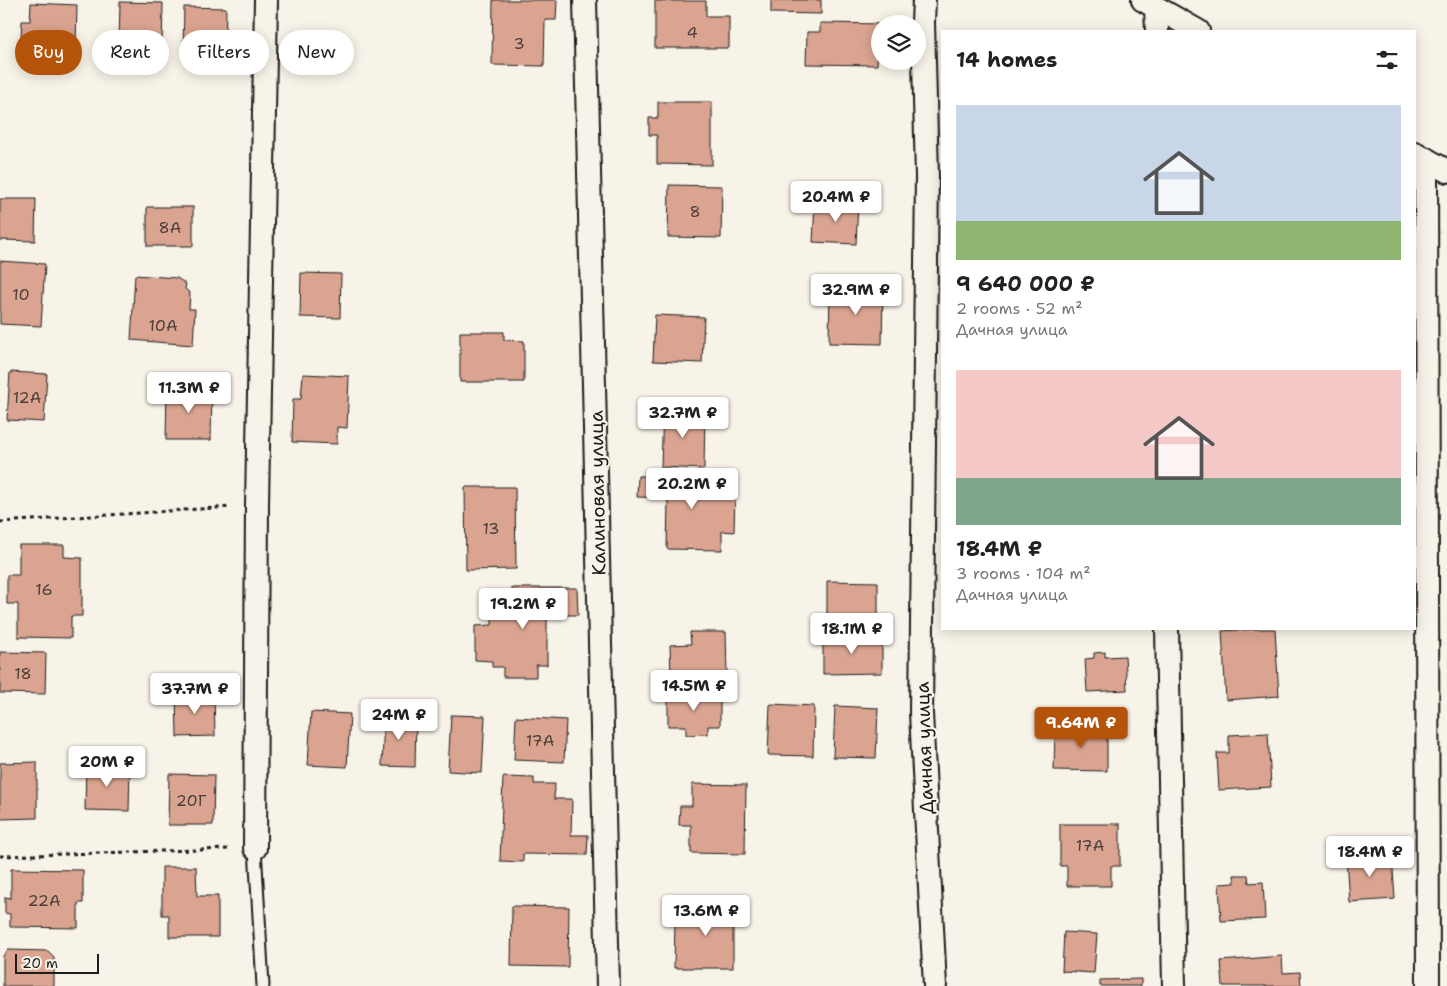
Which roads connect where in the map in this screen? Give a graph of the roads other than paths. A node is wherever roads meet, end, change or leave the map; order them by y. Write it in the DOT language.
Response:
graph roads {
  1 [pos="266,0"];
  2 [pos="585,0"];
  3 [pos="924,0"];
  4 [pos="1150,4"];
  5 [pos="1157,30"];
  6 [pos="1196,30"];
  7 [pos="1420,156"];
  8 [pos="1447,171"];
  9 [pos="1168,630"];
  10 [pos="255,848"];
  11 [pos="263,986"];
  12 [pos="608,986"];
  13 [pos="935,986"];
  14 [pos="1174,986"];
  15 [pos="1428,986"];
  1 -- 10 [label="street"];
  2 -- 12 [label="street, Калиновая улица"];
  3 -- 13 [label="street, Дачная улица"];
  4 -- 5 [label="street"];
  4 -- 6 [label="street"];
  7 -- 8 [label="street"];
  7 -- 15 [label="street"];
  9 -- 14 [label="street"];
  10 -- 11 [label="lane"];
}
